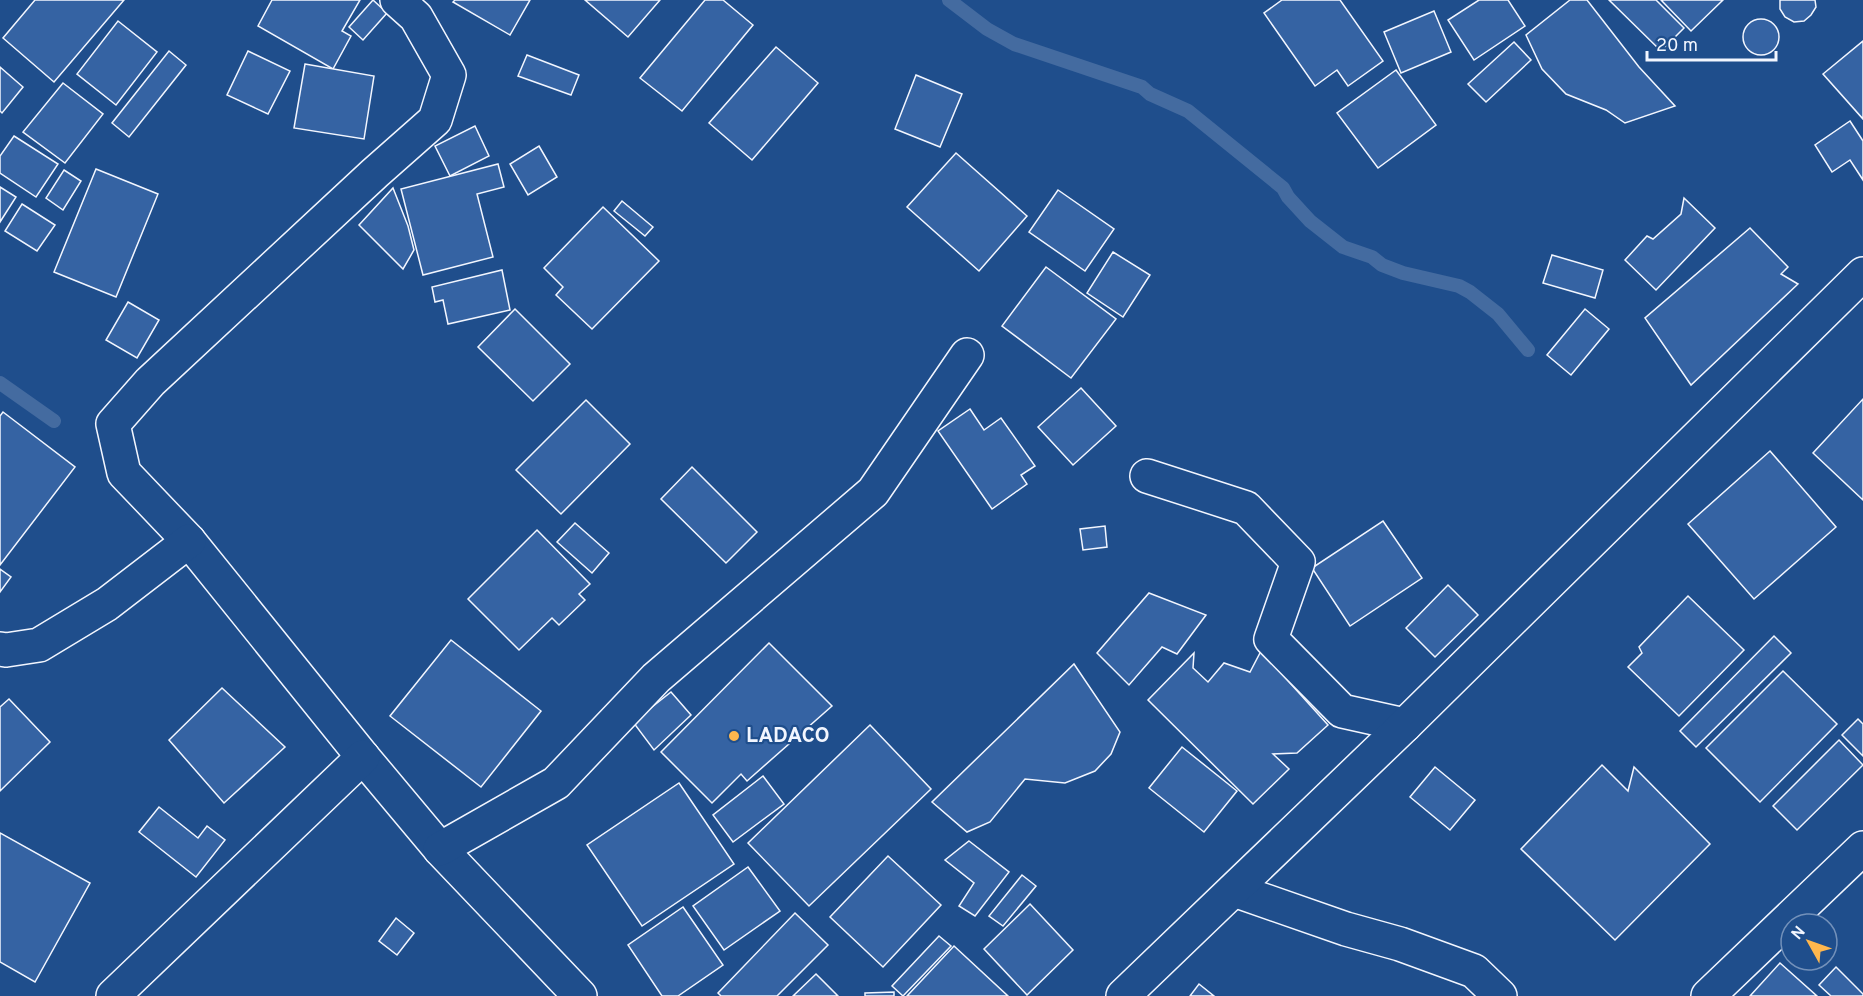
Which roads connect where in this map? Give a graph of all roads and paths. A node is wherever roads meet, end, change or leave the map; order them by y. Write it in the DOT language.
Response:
graph roads {
  1 [pos="397,0"];
  2 [pos="1863,274"];
  3 [pos="967,355"];
  4 [pos="1147,476"];
  5 [pos="189,541"];
  6 [pos="0,649"];
  7 [pos="1405,725"];
  8 [pos="363,757"];
  9 [pos="1863,848"];
  10 [pos="440,849"];
  11 [pos="1234,890"];
  12 [pos="112,996"];
  13 [pos="580,996"];
  14 [pos="1123,996"];
  15 [pos="1500,996"];
  16 [pos="1708,996"];
  1 -- 5 [label="street"];
  2 -- 7 [label="street"];
  3 -- 10 [label="street"];
  4 -- 7 [label="street"];
  5 -- 6 [label="street"];
  5 -- 8 [label="street"];
  7 -- 11 [label="street"];
  8 -- 10 [label="street"];
  8 -- 12 [label="street"];
  9 -- 16 [label="street"];
  10 -- 13 [label="street"];
  11 -- 14 [label="street"];
  11 -- 15 [label="street"];
}
